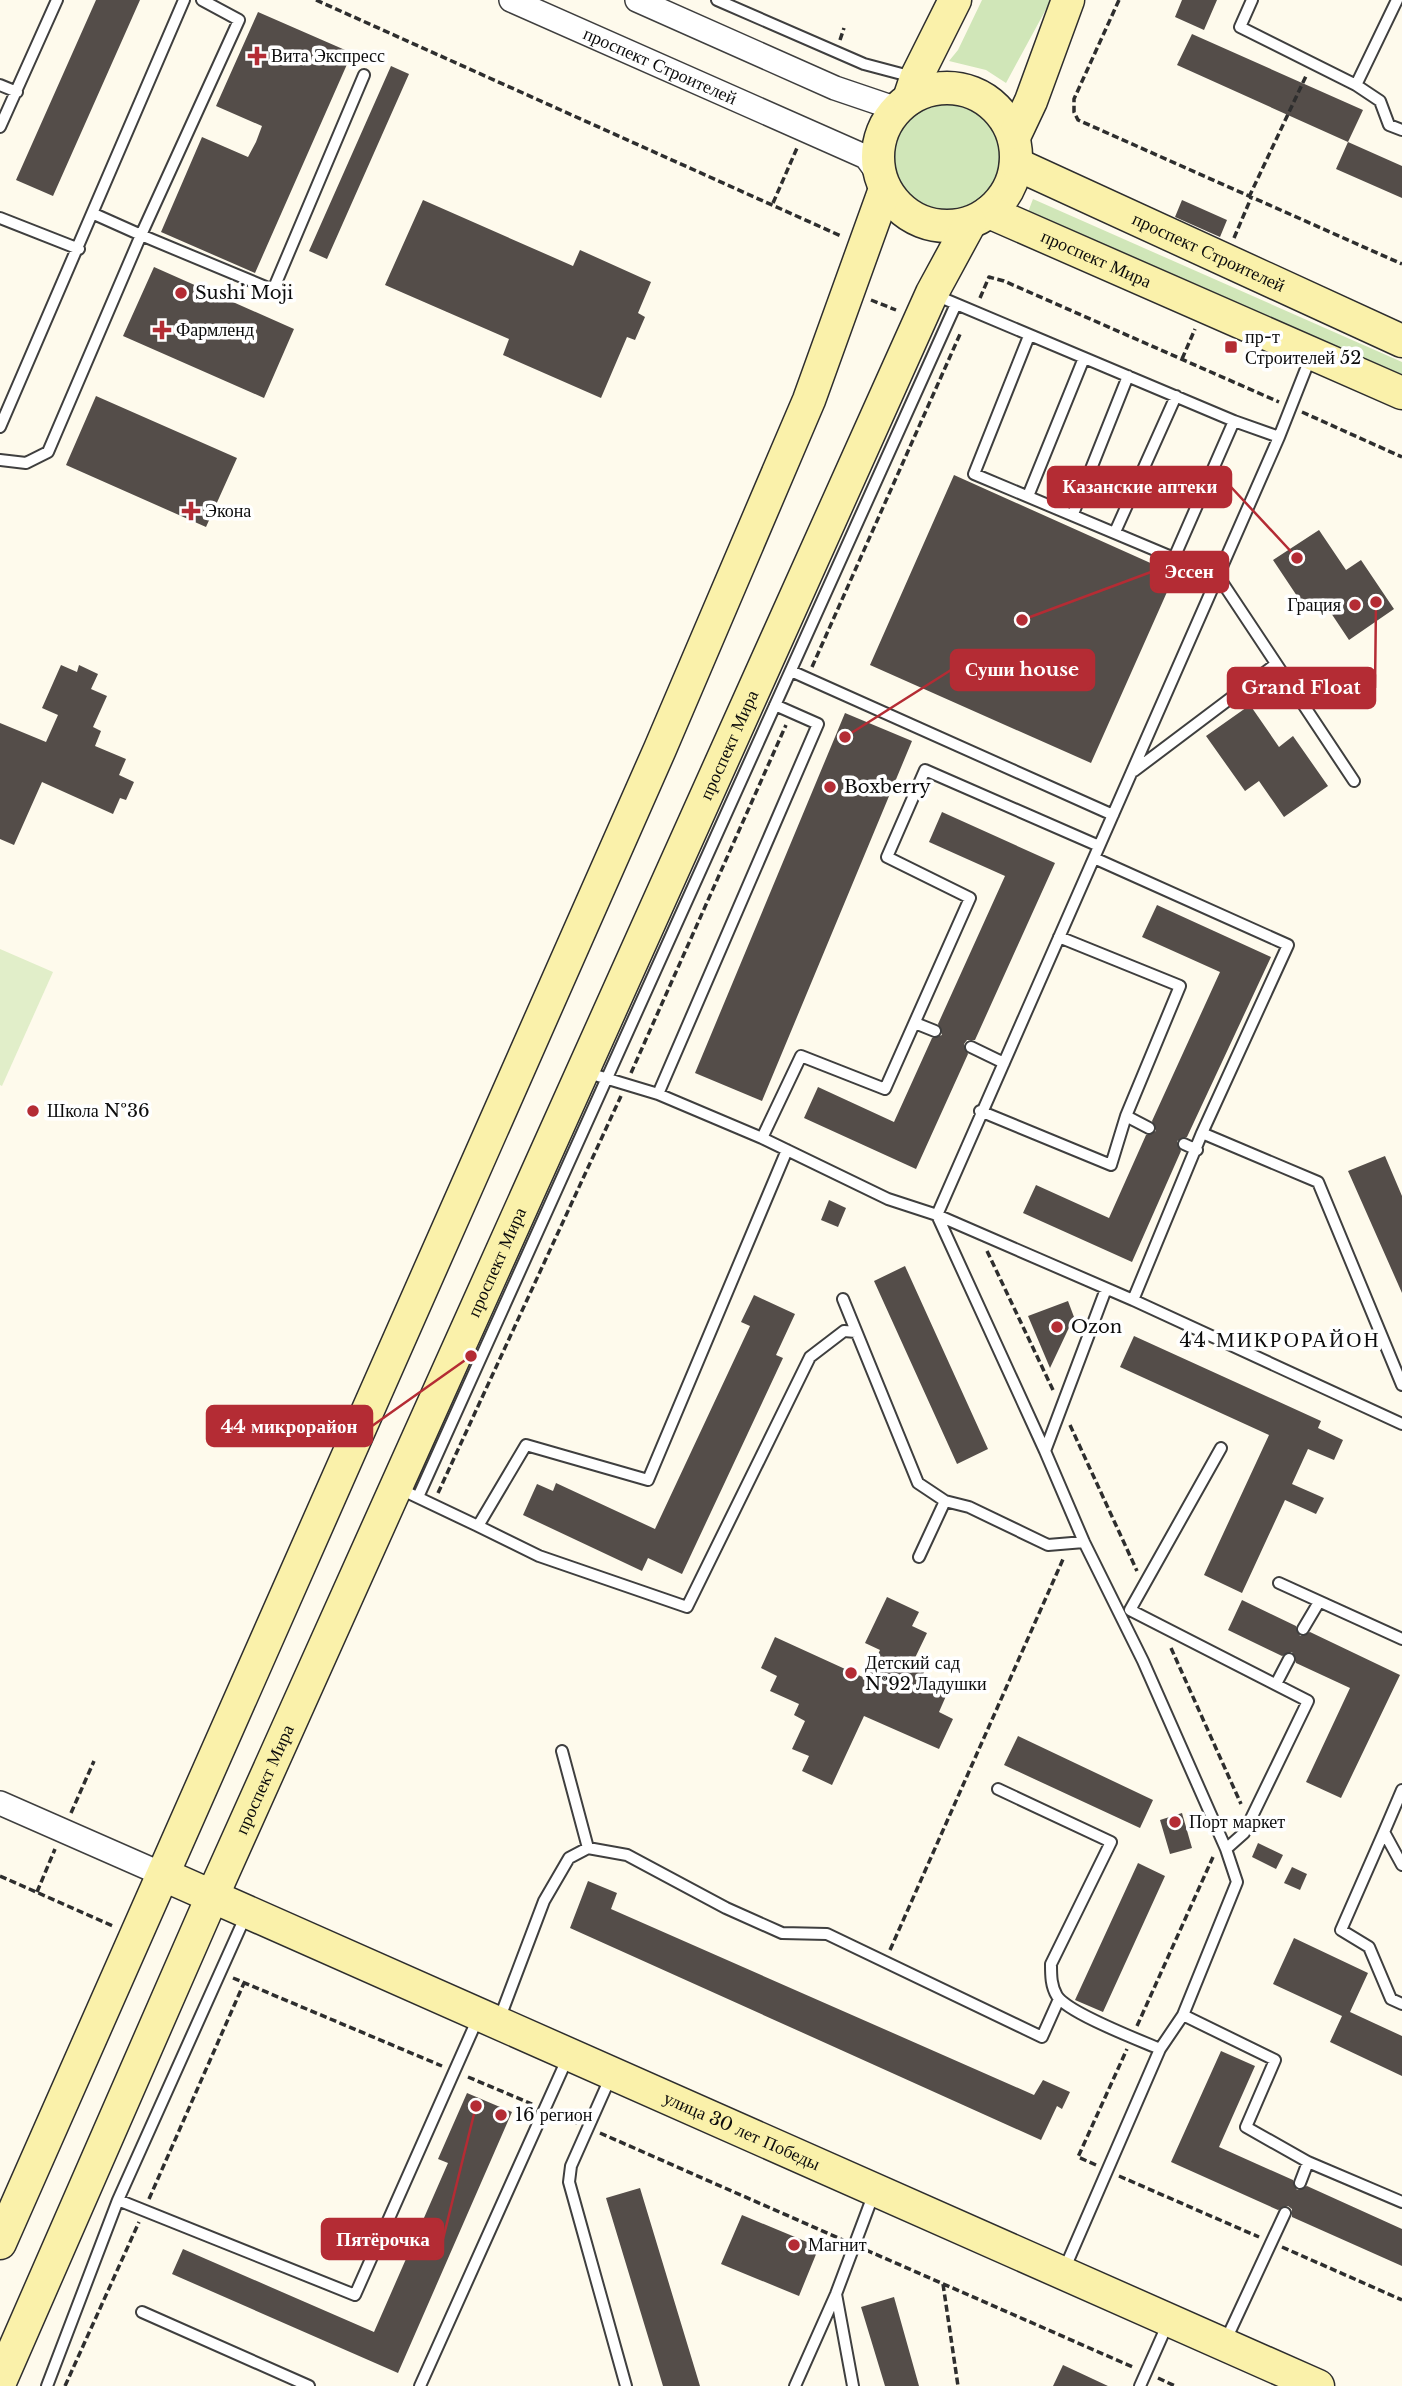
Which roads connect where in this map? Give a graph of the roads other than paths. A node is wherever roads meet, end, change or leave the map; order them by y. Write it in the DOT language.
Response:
graph roads {
  1 [pos="57,0"];
  2 [pos="184,0"];
  3 [pos="202,0"];
  4 [pos="511,0"];
  5 [pos="637,0"];
  6 [pos="717,0"];
  7 [pos="955,0"];
  8 [pos="1068,0"];
  9 [pos="1252,0"];
  10 [pos="1397,0"];
  11 [pos="364,75"];
  12 [pos="0,85"];
  13 [pos="1356,85"];
  14 [pos="17,92"];
  15 [pos="907,95"];
  16 [pos="0,127"];
  17 [pos="1402,130"];
  18 [pos="1015,151"];
  19 [pos="882,182"];
  20 [pos="94,214"];
  21 [pos="0,218"];
  22 [pos="980,218"];
  23 [pos="141,235"];
  24 [pos="79,249"];
  25 [pos="944,299"];
  26 [pos="1029,336"];
  27 [pos="1402,341"];
  28 [pos="1312,354"];
  29 [pos="1084,358"];
  30 [pos="1128,376"];
  31 [pos="1402,393"];
  32 [pos="1176,396"];
  33 [pos="1234,421"];
  34 [pos="0,427"];
  35 [pos="1279,437"];
  36 [pos="0,460"];
  37 [pos="1028,496"];
  38 [pos="1073,514"];
  39 [pos="1115,532"];
  40 [pos="1218,576"];
  41 [pos="1276,664"];
  42 [pos="790,671"];
  43 [pos="775,705"];
  44 [pos="1132,773"];
  45 [pos="1354,781"];
  46 [pos="1113,815"];
  47 [pos="1099,846"];
  48 [pos="1094,858"];
  49 [pos="1059,937"];
  50 [pos="915,1023"];
  51 [pos="935,1031"];
  52 [pos="971,1048"];
  53 [pos="1004,1063"];
  54 [pos="595,1074"];
  55 [pos="658,1094"];
  56 [pos="980,1111"];
  57 [pos="1126,1116"];
  58 [pos="1149,1128"];
  59 [pos="1202,1133"];
  60 [pos="762,1138"];
  61 [pos="1184,1144"];
  62 [pos="786,1150"];
  63 [pos="1196,1150"];
  64 [pos="937,1215"];
  65 [pos="1106,1289"];
  66 [pos="843,1299"];
  67 [pos="1133,1300"];
  68 [pos="856,1332"];
  69 [pos="1402,1385"];
  70 [pos="1402,1424"];
  71 [pos="1221,1448"];
  72 [pos="1045,1451"];
  73 [pos="407,1492"];
  74 [pos="945,1501"];
  75 [pos="478,1526"];
  76 [pos="1084,1542"];
  77 [pos="919,1557"];
  78 [pos="1279,1583"];
  79 [pos="1319,1602"];
  80 [pos="1127,1613"];
  81 [pos="1303,1629"];
  82 [pos="1402,1639"];
  83 [pos="1289,1659"];
  84 [pos="1276,1684"];
  85 [pos="562,1751"];
  86 [pos="998,1789"];
  87 [pos="1402,1790"];
  88 [pos="0,1803"];
  89 [pos="1384,1832"];
  90 [pos="1223,1843"];
  91 [pos="588,1848"];
  92 [pos="1402,1865"];
  93 [pos="164,1875"];
  94 [pos="212,1897"];
  95 [pos="248,1912"];
  96 [pos="1059,1999"];
  97 [pos="1402,2004"];
  98 [pos="1183,2015"];
  99 [pos="489,2019"];
  100 [pos="1160,2049"];
  101 [pos="569,2055"];
  102 [pos="612,2074"];
  103 [pos="1308,2162"];
  104 [pos="1300,2183"];
  105 [pos="875,2190"];
  106 [pos="118,2200"];
  107 [pos="1402,2202"];
  108 [pos="1285,2213"];
  109 [pos="0,2243"];
  110 [pos="1063,2273"];
  111 [pos="836,2294"];
  112 [pos="142,2312"];
  113 [pos="1170,2320"];
  114 [pos="1224,2345"];
  115 [pos="0,2382"];
  116 [pos="47,2386"];
  117 [pos="309,2386"];
  118 [pos="420,2386"];
  119 [pos="626,2386"];
  120 [pos="794,2386"];
  121 [pos="853,2386"];
  122 [pos="1140,2386"];
  123 [pos="1318,2386"];
  1 -- 14 [label="lane"];
  2 -- 20 [label="lane"];
  3 -- 23 [label="lane"];
  4 -- 19 [label="street, проспект Строителей"];
  5 -- 15 [label="street"];
  6 -- 15 [label="lane"];
  7 -- 15 [label="street"];
  8 -- 18 [label="street"];
  9 -- 13 [label="lane"];
  10 -- 13 [label="lane"];
  11 -- 23 [label="lane"];
  12 -- 14 [label="lane"];
  13 -- 17 [label="lane"];
  14 -- 16 [label="lane"];
  15 -- 18 [label="street"];
  15 -- 19 [label="street"];
  18 -- 22 [label="street"];
  18 -- 27 [label="street, проспект Строителей"];
  19 -- 22 [label="street"];
  19 -- 93 [label="street"];
  20 -- 23 [label="lane"];
  20 -- 24 [label="lane"];
  21 -- 24 [label="lane"];
  22 -- 25 [label="street, проспект Мира"];
  22 -- 28 [label="street, проспект Мира"];
  23 -- 36 [label="lane"];
  24 -- 34 [label="lane"];
  25 -- 26 [label="lane"];
  25 -- 42 [label="lane"];
  25 -- 54 [label="street, проспект Мира"];
  26 -- 29 [label="lane"];
  26 -- 37 [label="lane"];
  28 -- 31 [label="street"];
  28 -- 35 [label="lane"];
  29 -- 30 [label="lane"];
  29 -- 37 [label="lane"];
  30 -- 32 [label="lane"];
  30 -- 38 [label="lane"];
  32 -- 33 [label="lane"];
  32 -- 39 [label="lane"];
  33 -- 35 [label="lane"];
  33 -- 39 [label="lane"];
  35 -- 40 [label="lane"];
  37 -- 38 [label="lane"];
  38 -- 39 [label="lane"];
  40 -- 41 [label="lane"];
  40 -- 44 [label="lane"];
  41 -- 44 [label="lane"];
  41 -- 45 [label="lane"];
  42 -- 43 [label="lane"];
  42 -- 46 [label="lane"];
  43 -- 54 [label="lane"];
  43 -- 55 [label="lane"];
  44 -- 46 [label="lane"];
  46 -- 47 [label="lane"];
  47 -- 48 [label="lane"];
  47 -- 50 [label="lane"];
  48 -- 49 [label="lane"];
  48 -- 59 [label="lane"];
  49 -- 53 [label="lane"];
  49 -- 57 [label="lane"];
  50 -- 51 [label="lane"];
  50 -- 60 [label="lane"];
  52 -- 53 [label="lane"];
  53 -- 56 [label="lane"];
  54 -- 55 [label="lane"];
  54 -- 73 [label="street, проспект Мира"];
  55 -- 60 [label="lane"];
  56 -- 57 [label="lane"];
  56 -- 64 [label="lane"];
  57 -- 58 [label="lane"];
  59 -- 63 [label="lane"];
  59 -- 69 [label="lane"];
  60 -- 62 [label="lane"];
  61 -- 63 [label="lane"];
  62 -- 64 [label="lane"];
  62 -- 75 [label="lane"];
  63 -- 67 [label="lane"];
  64 -- 65 [label="lane"];
  64 -- 72 [label="lane"];
  65 -- 67 [label="lane"];
  65 -- 72 [label="lane"];
  66 -- 68 [label="lane"];
  67 -- 70 [label="lane"];
  68 -- 74 [label="lane"];
  68 -- 75 [label="lane"];
  71 -- 80 [label="lane"];
  72 -- 76 [label="lane"];
  73 -- 75 [label="lane"];
  73 -- 94 [label="street, проспект Мира"];
  74 -- 76 [label="lane"];
  74 -- 77 [label="lane"];
  76 -- 80 [label="lane"];
  78 -- 79 [label="lane"];
  79 -- 81 [label="lane"];
  79 -- 82 [label="lane"];
  80 -- 84 [label="lane"];
  80 -- 90 [label="lane"];
  83 -- 84 [label="lane"];
  84 -- 90 [label="lane"];
  85 -- 91 [label="lane"];
  86 -- 96 [label="lane"];
  87 -- 89 [label="lane"];
  88 -- 93 [label="street"];
  89 -- 92 [label="lane"];
  89 -- 97 [label="lane"];
  90 -- 98 [label="lane"];
  91 -- 96 [label="lane"];
  91 -- 99 [label="lane"];
  93 -- 94 [label="street, улица 30 лет Победы"];
  93 -- 109 [label="street"];
  94 -- 95 [label="street, улица 30 лет Победы"];
  94 -- 115 [label="street, проспект Мира"];
  95 -- 99 [label="street, улица 30 лет Победы"];
  95 -- 106 [label="lane"];
  96 -- 100 [label="lane"];
  98 -- 100 [label="lane"];
  98 -- 103 [label="lane"];
  99 -- 101 [label="street, улица 30 лет Победы"];
  99 -- 106 [label="lane"];
  100 -- 110 [label="lane"];
  101 -- 102 [label="street, улица 30 лет Победы"];
  101 -- 118 [label="lane"];
  102 -- 105 [label="street, улица 30 лет Победы"];
  102 -- 119 [label="lane"];
  103 -- 104 [label="lane"];
  103 -- 107 [label="lane"];
  105 -- 110 [label="street, улица 30 лет Победы"];
  105 -- 111 [label="lane"];
  106 -- 116 [label="lane"];
  108 -- 114 [label="lane"];
  110 -- 113 [label="street, улица 30 лет Победы"];
  111 -- 120 [label="lane"];
  111 -- 121 [label="lane"];
  112 -- 117 [label="lane"];
  113 -- 114 [label="street, улица 30 лет Победы"];
  113 -- 122 [label="lane"];
  114 -- 123 [label="street, улица 30 лет Победы"];
}
